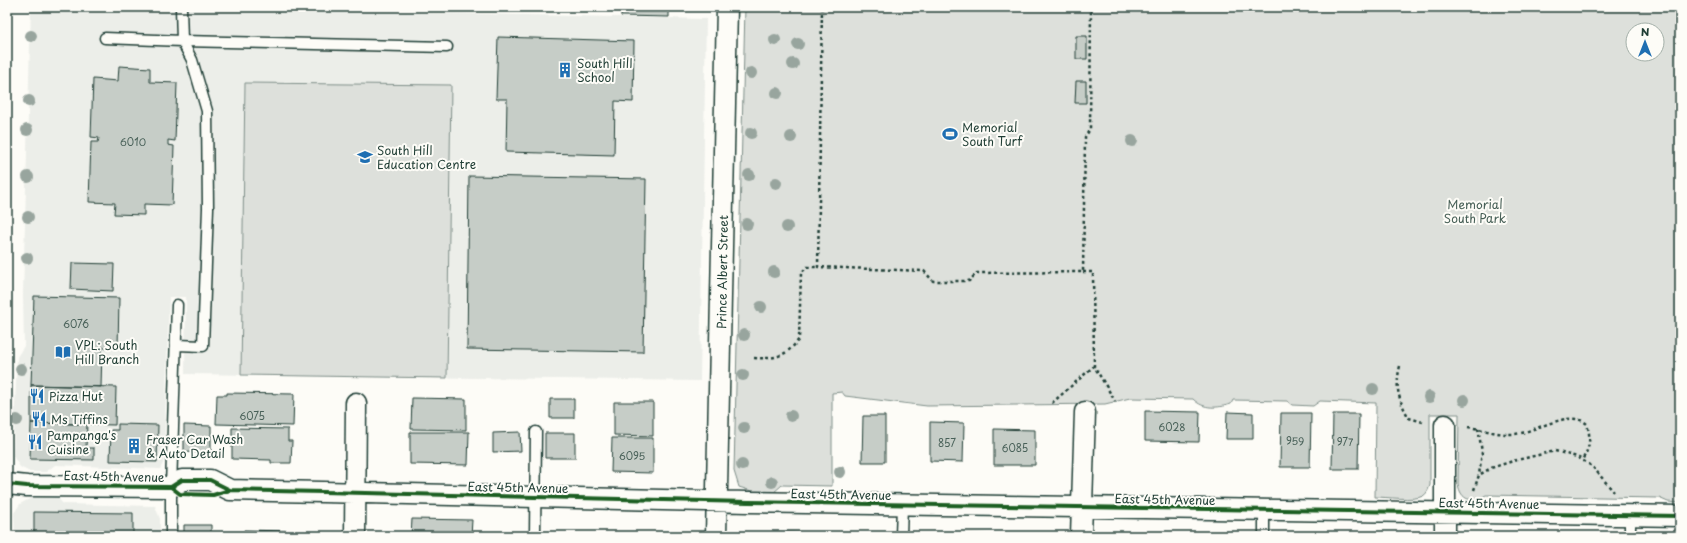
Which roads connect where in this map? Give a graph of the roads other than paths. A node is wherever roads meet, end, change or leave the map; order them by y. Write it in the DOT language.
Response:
graph roads {
  1 [pos="181,7"];
  2 [pos="727,7"];
  3 [pos="105,38"];
  4 [pos="182,42"];
  5 [pos="447,47"];
  6 [pos="177,305"];
  7 [pos="177,345"];
  8 [pos="356,403"];
  9 [pos="1085,412"];
  10 [pos="1446,425"];
  11 [pos="536,432"];
  12 [pos="7,484"];
  13 [pos="171,487"];
  14 [pos="356,493"];
  15 [pos="535,497"];
  16 [pos="717,501"];
  17 [pos="902,505"];
  18 [pos="1083,507"];
  19 [pos="1264,510"];
  20 [pos="1445,512"];
  21 [pos="1630,515"];
  22 [pos="1680,516"];
  23 [pos="171,536"];
  24 [pos="355,536"];
  25 [pos="535,536"];
  26 [pos="716,536"];
  27 [pos="901,536"];
  28 [pos="1081,536"];
  29 [pos="1264,536"];
  30 [pos="1445,536"];
  31 [pos="1630,536"];
  1 -- 4 [label="lane"];
  2 -- 16 [label="street, Prince Albert Street"];
  3 -- 4 [label="lane"];
  4 -- 5 [label="lane"];
  4 -- 7 [label="lane"];
  6 -- 7 [label="lane"];
  7 -- 13 [label="lane"];
  8 -- 14 [label="street"];
  9 -- 18 [label="street"];
  10 -- 20 [label="street"];
  11 -- 15 [label="lane"];
  12 -- 13 [label="street, East 45th Avenue"];
  13 -- 14 [label="street, East 45th Avenue"];
  13 -- 23 [label="lane"];
  14 -- 15 [label="street, East 45th Avenue"];
  14 -- 24 [label="street"];
  15 -- 16 [label="street, East 45th Avenue"];
  15 -- 25 [label="lane"];
  16 -- 17 [label="street, East 45th Avenue"];
  16 -- 26 [label="street, Prince Albert Street"];
  17 -- 18 [label="street, East 45th Avenue"];
  17 -- 27 [label="lane"];
  18 -- 19 [label="street, East 45th Avenue"];
  18 -- 28 [label="street"];
  19 -- 20 [label="street, East 45th Avenue"];
  19 -- 29 [label="lane"];
  20 -- 21 [label="street, East 45th Avenue"];
  20 -- 30 [label="street"];
  21 -- 22 [label="street, East 45th Avenue"];
  21 -- 31 [label="lane"];
}
